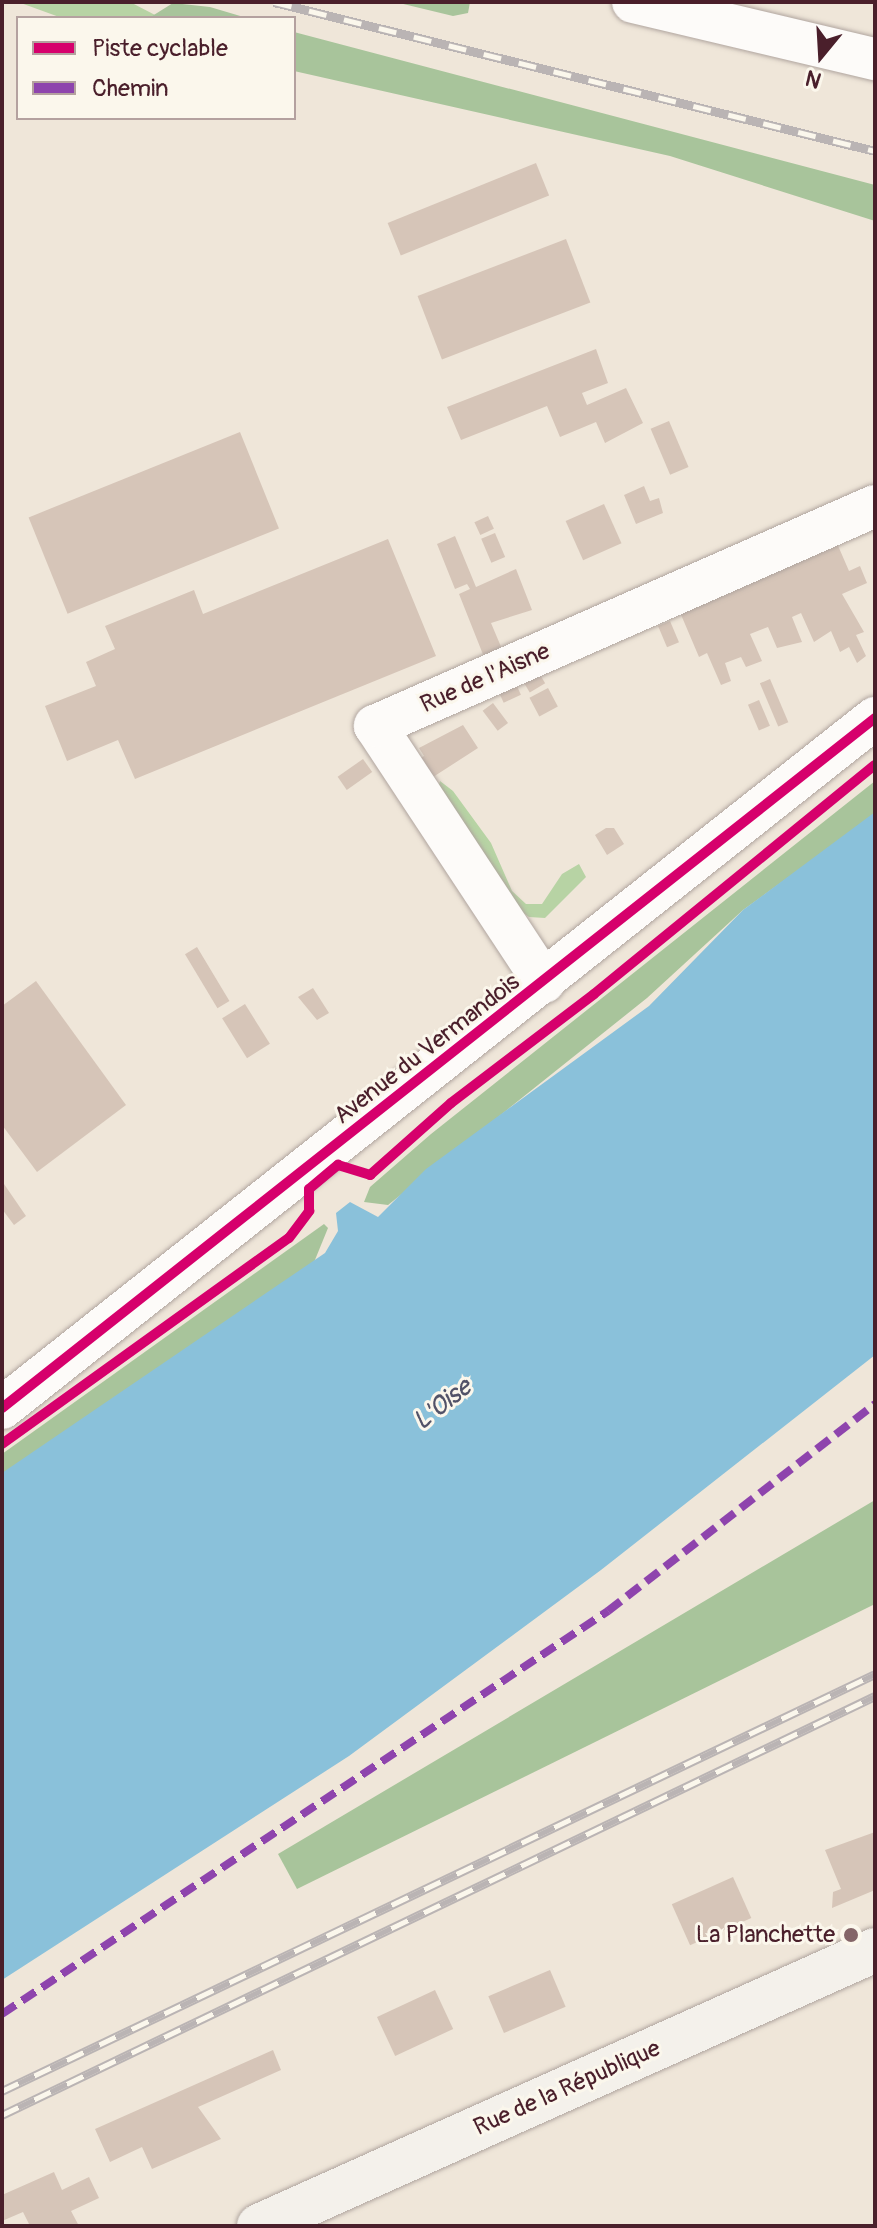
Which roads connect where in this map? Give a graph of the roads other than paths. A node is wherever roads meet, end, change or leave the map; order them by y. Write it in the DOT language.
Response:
graph roads {
  1 [pos="633,2"];
  2 [pos="875,59"];
  3 [pos="875,506"];
  4 [pos="875,718"];
  5 [pos="544,982"];
  6 [pos="2,1408"];
  7 [pos="875,1950"];
  8 [pos="259,2226"];
  1 -- 2 [label="street"];
  3 -- 5 [label="street, Rue de l'Aisne"];
  4 -- 5 [label="street, Avenue du Vermandois"];
  5 -- 6 [label="street, Avenue du Vermandois"];
  7 -- 8 [label="main road, Rue de la République"];
}
